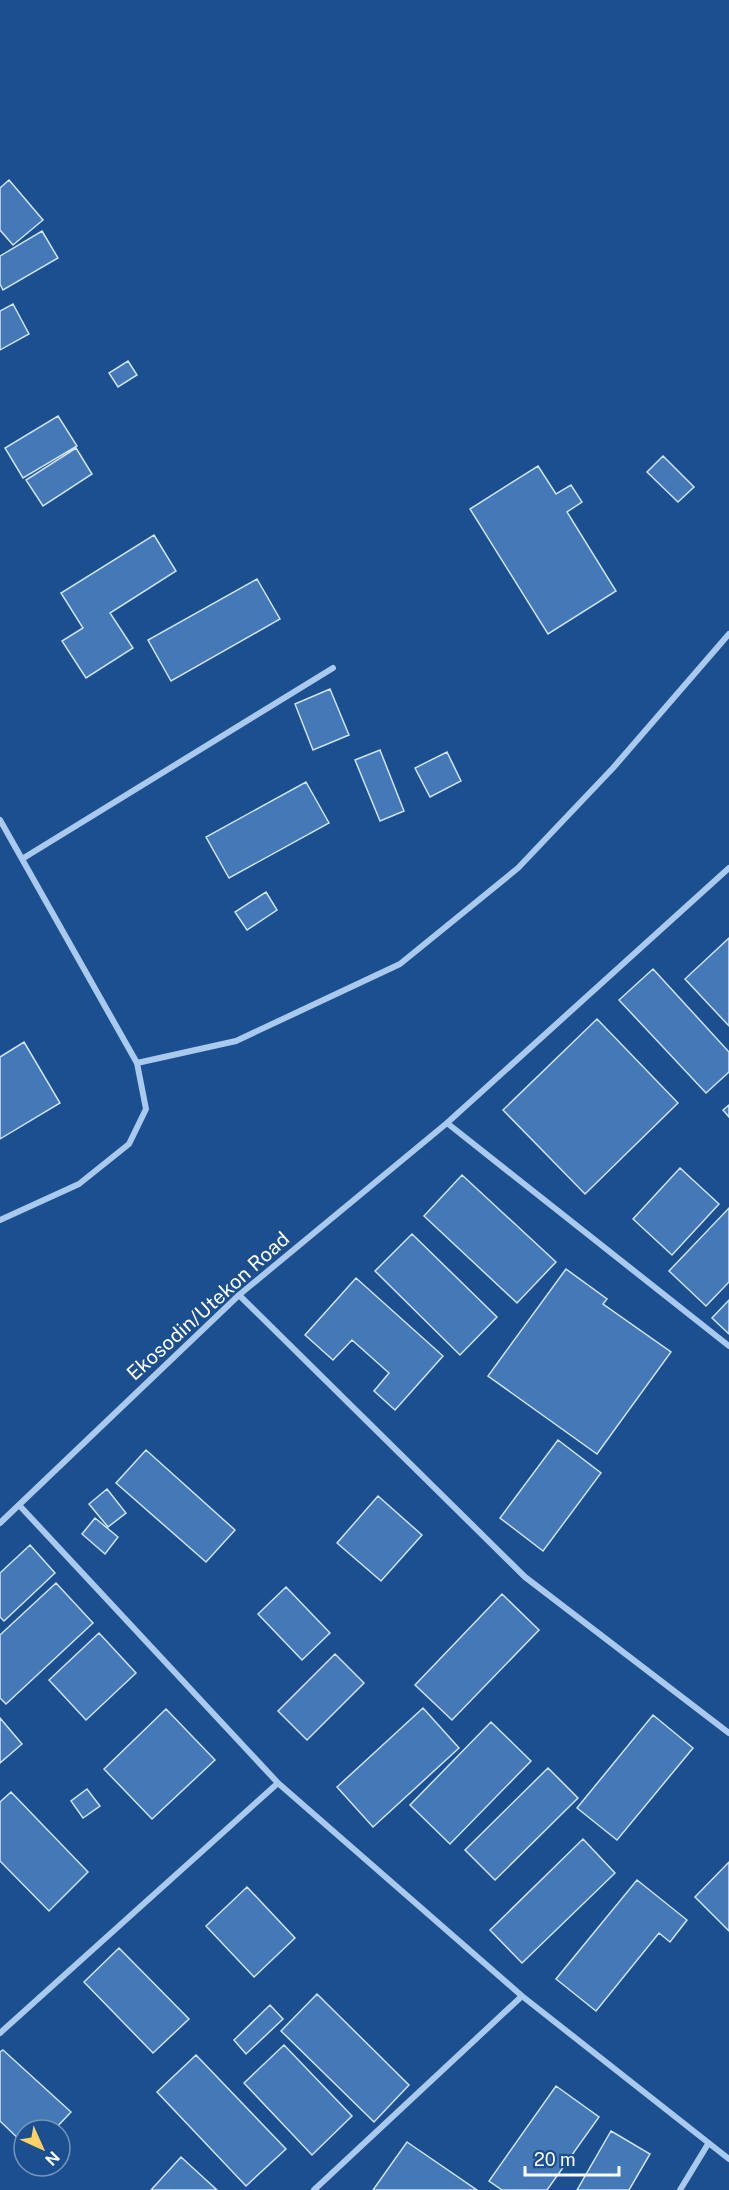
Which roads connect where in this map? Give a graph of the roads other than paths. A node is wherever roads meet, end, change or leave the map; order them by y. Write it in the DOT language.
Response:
graph roads {
  1 [pos="729,634"];
  2 [pos="333,668"];
  3 [pos="0,820"];
  4 [pos="22,859"];
  5 [pos="729,868"];
  6 [pos="137,1063"];
  7 [pos="447,1123"];
  8 [pos="0,1220"];
  9 [pos="239,1295"];
  10 [pos="729,1346"];
  11 [pos="20,1505"];
  12 [pos="0,1523"];
  13 [pos="729,1733"];
  14 [pos="278,1782"];
  15 [pos="522,1996"];
  16 [pos="0,2033"];
  17 [pos="708,2144"];
  18 [pos="729,2159"];
  19 [pos="314,2190"];
  20 [pos="680,2190"];
  1 -- 6 [label="street"];
  2 -- 4 [label="street"];
  3 -- 4 [label="street"];
  4 -- 6 [label="street"];
  5 -- 7 [label="street, Ekosodin/Utekon Road"];
  6 -- 8 [label="street"];
  7 -- 9 [label="street, Ekosodin/Utekon Road"];
  7 -- 10 [label="street"];
  9 -- 11 [label="street, Ekosodin/Utekon Road"];
  9 -- 13 [label="street"];
  11 -- 12 [label="street, Ekosodin/Utekon Road"];
  11 -- 14 [label="street"];
  14 -- 15 [label="street"];
  14 -- 16 [label="street"];
  15 -- 17 [label="street"];
  15 -- 19 [label="street"];
  17 -- 18 [label="street"];
  17 -- 20 [label="street"];
}
